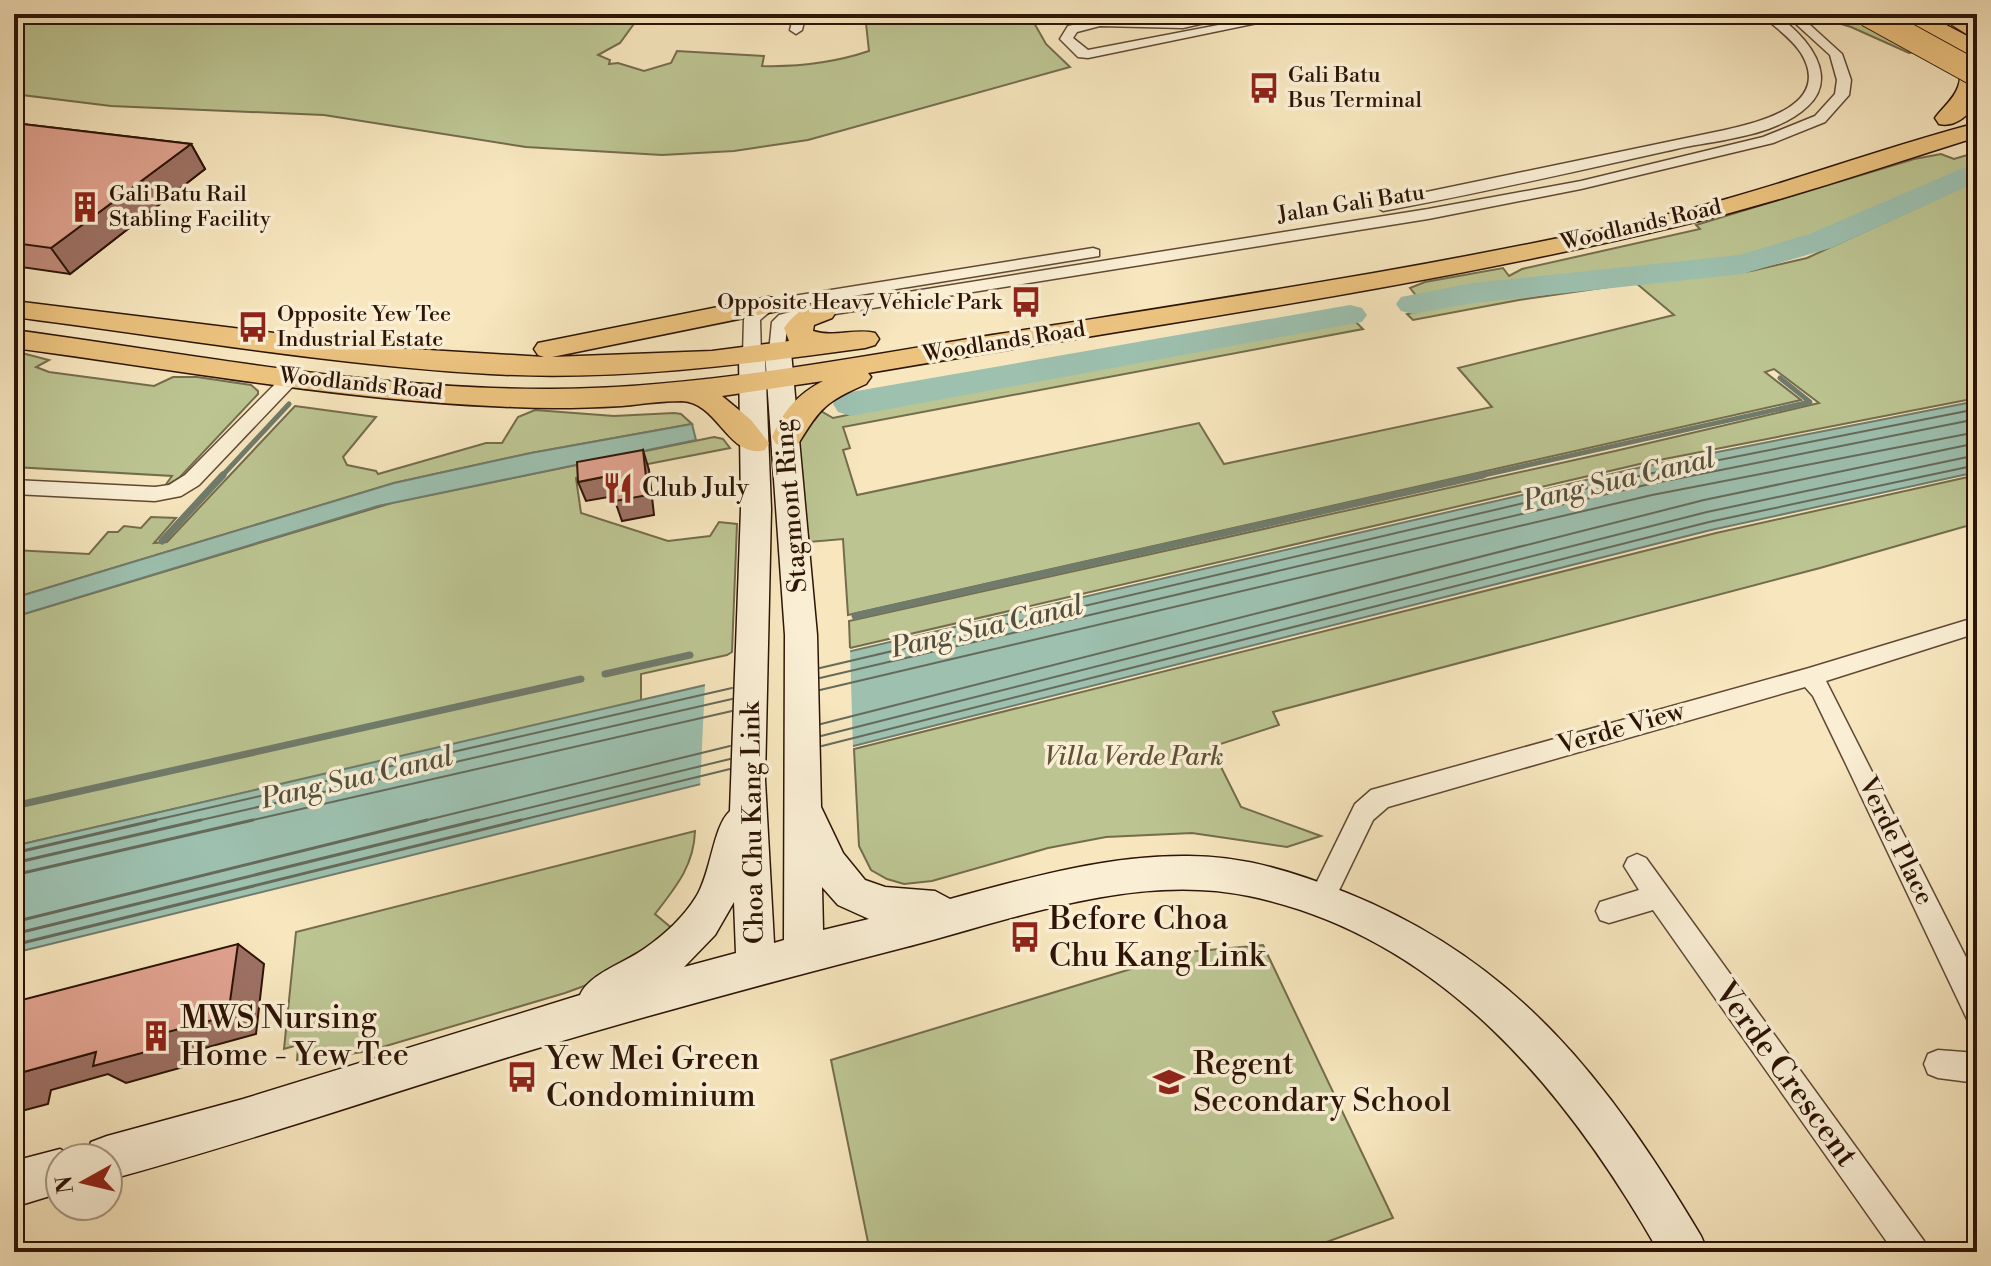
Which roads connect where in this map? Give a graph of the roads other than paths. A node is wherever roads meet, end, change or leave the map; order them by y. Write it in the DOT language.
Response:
graph roads {
  1 [pos="800,14"];
  2 [pos="1237,14"];
  3 [pos="1295,14"];
  4 [pos="1767,14"];
  5 [pos="1791,14"];
  6 [pos="1868,14"];
  7 [pos="1908,14"];
  8 [pos="1952,25"];
  9 [pos="1977,26"];
  10 [pos="796,30"];
  11 [pos="1977,49"];
  12 [pos="1977,74"];
  13 [pos="1977,106"];
  14 [pos="1948,118"];
  15 [pos="1977,130"];
  16 [pos="768,305"];
  17 [pos="14,309"];
  18 [pos="822,312"];
  19 [pos="14,339"];
  20 [pos="835,344"];
  21 [pos="395,357"];
  22 [pos="894,360"];
  23 [pos="765,367"];
  24 [pos="291,378"];
  25 [pos="690,391"];
  26 [pos="629,395"];
  27 [pos="722,413"];
  28 [pos="787,437"];
  29 [pos="754,443"];
  30 [pos="14,487"];
  31 [pos="1977,625"];
  32 [pos="801,660"];
  33 [pos="751,672"];
  34 [pos="1809,677"];
  35 [pos="801,780"];
  36 [pos="747,787"];
  37 [pos="1637,866"];
  38 [pos="1658,896"];
  39 [pos="1321,900"];
  40 [pos="984,909"];
  41 [pos="1609,911"];
  42 [pos="804,954"];
  43 [pos="756,967"];
  44 [pos="1977,1009"];
  45 [pos="531,1030"];
  46 [pos="1938,1064"];
  47 [pos="1977,1068"];
  48 [pos="124,1153"];
  49 [pos="44,1176"];
  50 [pos="14,1184"];
  51 [pos="1685,1252"];
  52 [pos="1913,1252"];
  1 -- 10 [label="street"];
  2 -- 3 [label="street"];
  4 -- 16 [label="street, Jalan Gali Batu"];
  5 -- 18 [label="street, Jalan Gali Batu"];
  6 -- 12 [label="highway, bridge"];
  7 -- 8 [label="highway"];
  8 -- 9 [label="highway, bridge"];
  8 -- 11 [label="highway"];
  8 -- 14 [label="highway"];
  13 -- 14 [label="main road, Woodlands Road"];
  14 -- 20 [label="main road, Woodlands Road"];
  15 -- 22 [label="main road, Woodlands Road"];
  16 -- 21 [label="main road"];
  16 -- 23 [label="street"];
  17 -- 21 [label="main road, Woodlands Road"];
  18 -- 20 [label="main road"];
  18 -- 23 [label="street, Jalan Gali Batu"];
  19 -- 24 [label="main road, Woodlands Road"];
  20 -- 23 [label="main road, Woodlands Road"];
  21 -- 23 [label="main road, Woodlands Road"];
  22 -- 23 [label="main road, Woodlands Road"];
  22 -- 28 [label="main road"];
  23 -- 25 [label="main road, Woodlands Road"];
  23 -- 28 [label="street, Stagmont Ring"];
  23 -- 29 [label="street, Stagmont Ring"];
  24 -- 26 [label="main road, Woodlands Road"];
  24 -- 30 [label="street"];
  25 -- 26 [label="main road, Woodlands Road"];
  25 -- 27 [label="main road"];
  26 -- 27 [label="main road"];
  27 -- 29 [label="main road"];
  28 -- 32 [label="street, Stagmont Ring"];
  29 -- 33 [label="street, Stagmont Ring"];
  31 -- 34 [label="street, Verde View"];
  32 -- 35 [label="street, Choa Chu Kang Link"];
  33 -- 36 [label="street, Choa Chu Kang Link"];
  34 -- 39 [label="street, Verde View"];
  34 -- 44 [label="street, Verde Place"];
  35 -- 40 [label="street"];
  35 -- 42 [label="street, Choa Chu Kang Link"];
  36 -- 43 [label="street, Choa Chu Kang Link"];
  36 -- 45 [label="street"];
  37 -- 38 [label="street, Verde Crescent"];
  38 -- 41 [label="street"];
  38 -- 52 [label="street, Verde Crescent"];
  39 -- 40 [label="street"];
  39 -- 51 [label="street"];
  40 -- 42 [label="street"];
  42 -- 43 [label="street, Choa Chu Kang Link"];
  43 -- 45 [label="street"];
  45 -- 48 [label="street"];
  46 -- 47 [label="street"];
  49 -- 50 [label="street"];
}
